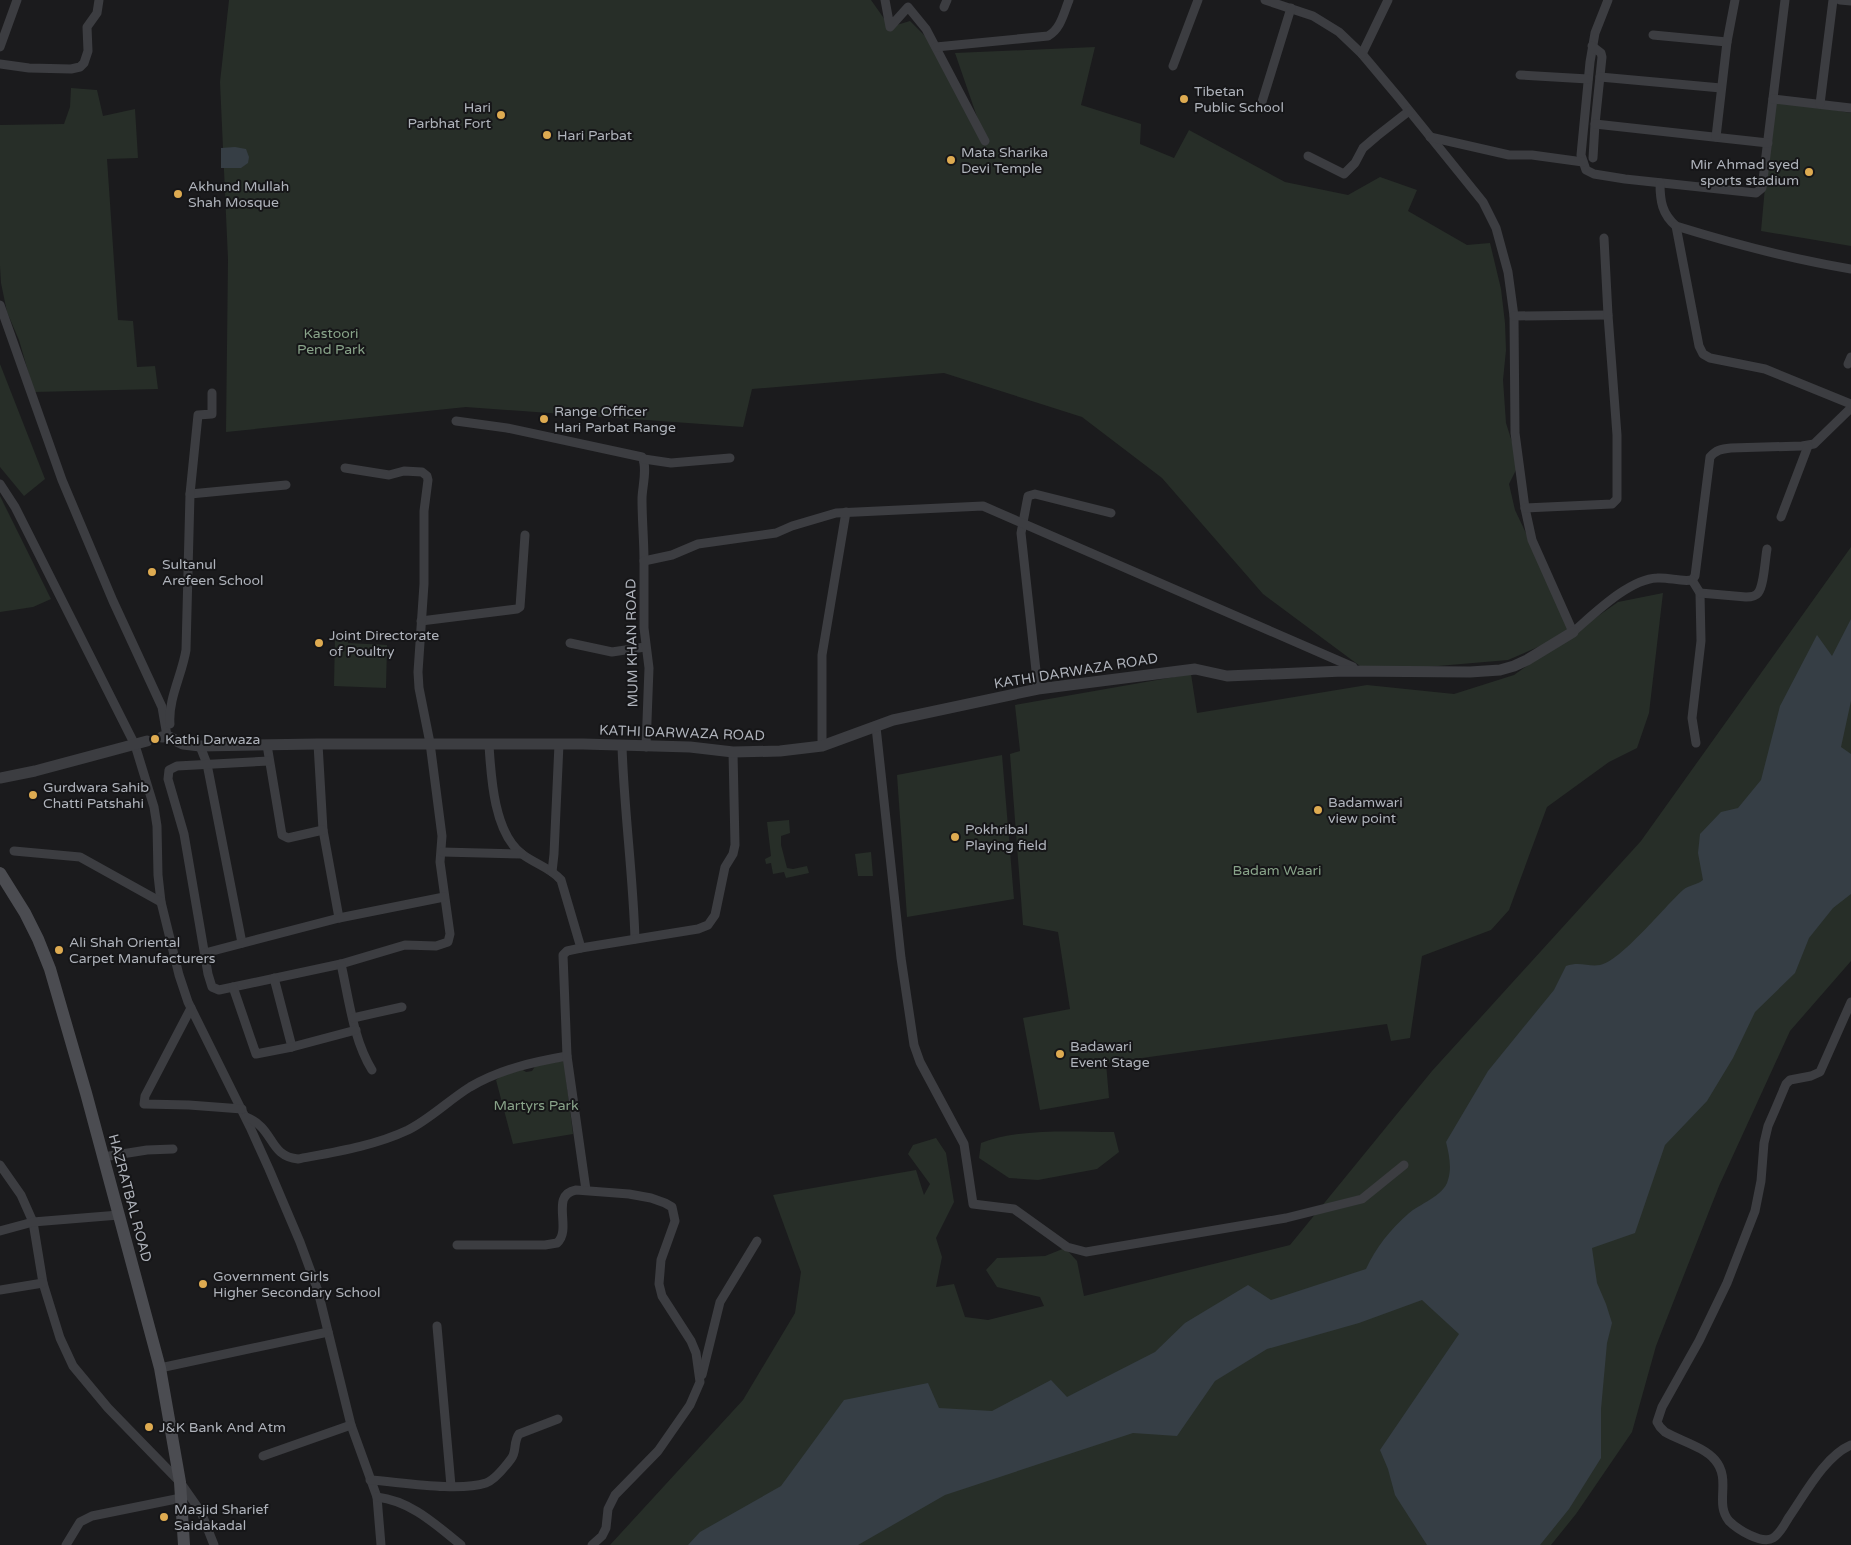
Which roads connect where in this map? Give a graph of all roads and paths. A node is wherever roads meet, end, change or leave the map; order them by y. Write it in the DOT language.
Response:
graph roads {
  1 [pos="17,0"];
  2 [pos="99,0"];
  3 [pos="885,0"];
  4 [pos="1070,0"];
  5 [pos="1198,0"];
  6 [pos="1265,0"];
  7 [pos="1388,0"];
  8 [pos="1608,0"];
  9 [pos="1735,0"];
  10 [pos="1786,0"];
  11 [pos="1833,0"];
  12 [pos="1840,0"];
  13 [pos="1851,1"];
  14 [pos="1290,8"];
  15 [pos="1653,35"];
  16 [pos="1727,42"];
  17 [pos="1592,46"];
  18 [pos="0,47"];
  19 [pos="936,47"];
  20 [pos="1362,54"];
  21 [pos="0,64"];
  22 [pos="1173,66"];
  23 [pos="1520,75"];
  24 [pos="1600,77"];
  25 [pos="1588,79"];
  26 [pos="1721,88"];
  27 [pos="1773,99"];
  28 [pos="1820,104"];
  29 [pos="1261,106"];
  30 [pos="1851,108"];
  31 [pos="1409,111"];
  32 [pos="1595,124"];
  33 [pos="1716,137"];
  34 [pos="1430,138"];
  35 [pos="985,141"];
  36 [pos="1768,143"];
  37 [pos="1308,156"];
  38 [pos="1594,158"];
  39 [pos="1583,162"];
  40 [pos="1660,184"];
  41 [pos="1676,226"];
  42 [pos="1604,238"];
  43 [pos="1851,269"];
  44 [pos="0,305"];
  45 [pos="1608,315"];
  46 [pos="1514,316"];
  47 [pos="212,393"];
  48 [pos="1851,404"];
  49 [pos="1851,408"];
  50 [pos="456,421"];
  51 [pos="1808,446"];
  52 [pos="730,458"];
  53 [pos="644,460"];
  54 [pos="345,468"];
  55 [pos="0,484"];
  56 [pos="286,485"];
  57 [pos="190,494"];
  58 [pos="1525,508"];
  59 [pos="846,512"];
  60 [pos="1111,513"];
  61 [pos="1781,517"];
  62 [pos="1022,523"];
  63 [pos="525,534"];
  64 [pos="1767,549"];
  65 [pos="644,561"];
  66 [pos="1692,580"];
  67 [pos="1700,593"];
  68 [pos="421,621"];
  69 [pos="1573,632"];
  70 [pos="570,643"];
  71 [pos="645,647"];
  72 [pos="1353,667"];
  73 [pos="1038,689"];
  74 [pos="876,727"];
  75 [pos="167,737"];
  76 [pos="147,741"];
  77 [pos="1696,743"];
  78 [pos="135,744"];
  79 [pos="318,744"];
  80 [pos="430,744"];
  81 [pos="488,744"];
  82 [pos="559,744"];
  83 [pos="267,745"];
  84 [pos="200,746"];
  85 [pos="622,746"];
  86 [pos="822,746"];
  87 [pos="646,747"];
  88 [pos="733,752"];
  89 [pos="269,761"];
  90 [pos="207,764"];
  91 [pos="0,778"];
  92 [pos="323,830"];
  93 [pos="14,851"];
  94 [pos="442,852"];
  95 [pos="522,854"];
  96 [pos="0,872"];
  97 [pos="552,872"];
  98 [pos="444,897"];
  99 [pos="161,902"];
  100 [pos="339,918"];
  101 [pos="636,939"];
  102 [pos="242,943"];
  103 [pos="581,948"];
  104 [pos="204,953"];
  105 [pos="341,964"];
  106 [pos="274,978"];
  107 [pos="233,987"];
  108 [pos="1851,1002"];
  109 [pos="402,1007"];
  110 [pos="191,1008"];
  111 [pos="353,1018"];
  112 [pos="356,1030"];
  113 [pos="292,1047"];
  114 [pos="568,1056"];
  115 [pos="372,1070"];
  116 [pos="244,1113"];
  117 [pos="173,1149"];
  118 [pos="104,1157"];
  119 [pos="0,1164"];
  120 [pos="1404,1165"];
  121 [pos="586,1190"];
  122 [pos="119,1215"];
  123 [pos="33,1222"];
  124 [pos="0,1231"];
  125 [pos="757,1240"];
  126 [pos="457,1245"];
  127 [pos="43,1282"];
  128 [pos="0,1290"];
  129 [pos="438,1326"];
  130 [pos="328,1332"];
  131 [pos="160,1368"];
  132 [pos="700,1382"];
  133 [pos="558,1419"];
  134 [pos="351,1425"];
  135 [pos="1851,1445"];
  136 [pos="264,1456"];
  137 [pos="370,1480"];
  138 [pos="180,1482"];
  139 [pos="451,1486"];
  140 [pos="377,1497"];
  141 [pos="181,1498"];
  142 [pos="66,1545"];
  143 [pos="184,1545"];
  144 [pos="214,1545"];
  145 [pos="381,1545"];
  146 [pos="461,1545"];
  147 [pos="592,1545"];
  1 -- 18 [label="street"];
  2 -- 21 [label="street"];
  3 -- 19 [label="street"];
  4 -- 19 [label="street"];
  5 -- 22 [label="street"];
  6 -- 14 [label="street"];
  7 -- 20 [label="street"];
  8 -- 17 [label="street"];
  9 -- 16 [label="street"];
  10 -- 27 [label="street"];
  11 -- 28 [label="street"];
  12 -- 13 [label="street"];
  14 -- 20 [label="street"];
  14 -- 29 [label="street"];
  15 -- 16 [label="street"];
  16 -- 26 [label="street"];
  17 -- 24 [label="street"];
  17 -- 25 [label="street"];
  19 -- 35 [label="street"];
  20 -- 31 [label="street"];
  23 -- 25 [label="street"];
  24 -- 26 [label="street"];
  24 -- 32 [label="street"];
  25 -- 39 [label="street"];
  26 -- 33 [label="street"];
  27 -- 28 [label="street"];
  27 -- 36 [label="street"];
  28 -- 30 [label="street"];
  31 -- 34 [label="street"];
  31 -- 37 [label="street"];
  32 -- 33 [label="street"];
  32 -- 38 [label="street"];
  33 -- 36 [label="street"];
  34 -- 39 [label="street"];
  34 -- 46 [label="street"];
  36 -- 40 [label="street"];
  39 -- 40 [label="street"];
  40 -- 41 [label="street"];
  41 -- 43 [label="street"];
  41 -- 48 [label="street"];
  42 -- 45 [label="street"];
  44 -- 75 [label="street"];
  45 -- 46 [label="street"];
  45 -- 58 [label="street"];
  46 -- 58 [label="street"];
  47 -- 57 [label="street"];
  49 -- 51 [label="street"];
  50 -- 53 [label="street"];
  51 -- 61 [label="street"];
  51 -- 66 [label="street"];
  52 -- 53 [label="street"];
  53 -- 65 [label="street"];
  54 -- 68 [label="street"];
  55 -- 78 [label="street"];
  56 -- 57 [label="street"];
  57 -- 75 [label="street"];
  58 -- 69 [label="street"];
  59 -- 62 [label="street, MUM KHAN ROAD"];
  59 -- 65 [label="street, MUM KHAN ROAD"];
  59 -- 86 [label="street"];
  60 -- 62 [label="street"];
  62 -- 72 [label="street, MUM KHAN ROAD"];
  62 -- 73 [label="street"];
  63 -- 68 [label="street"];
  64 -- 67 [label="street"];
  65 -- 71 [label="street, MUM KHAN ROAD"];
  66 -- 67 [label="street"];
  66 -- 69 [label="street, KATHI DARWAZA ROAD"];
  67 -- 77 [label="street"];
  68 -- 80 [label="street"];
  69 -- 73 [label="street, KATHI DARWAZA ROAD"];
  70 -- 71 [label="street"];
  71 -- 87 [label="street, MUM KHAN ROAD"];
  73 -- 74 [label="street, KATHI DARWAZA ROAD"];
  74 -- 86 [label="street, KATHI DARWAZA ROAD"];
  74 -- 120 [label="street"];
  75 -- 84 [label="street, KATHI DARWAZA ROAD"];
  76 -- 78 [label="street"];
  78 -- 91 [label="street"];
  78 -- 99 [label="street"];
  79 -- 80 [label="street, KATHI DARWAZA ROAD"];
  79 -- 83 [label="street, KATHI DARWAZA ROAD"];
  79 -- 92 [label="street"];
  80 -- 81 [label="street, KATHI DARWAZA ROAD"];
  80 -- 94 [label="street"];
  81 -- 82 [label="street, KATHI DARWAZA ROAD"];
  81 -- 95 [label="street"];
  82 -- 85 [label="street, KATHI DARWAZA ROAD"];
  82 -- 97 [label="street"];
  83 -- 84 [label="street, KATHI DARWAZA ROAD"];
  83 -- 89 [label="street"];
  84 -- 90 [label="street"];
  85 -- 87 [label="street, KATHI DARWAZA ROAD"];
  85 -- 101 [label="street"];
  86 -- 88 [label="street, KATHI DARWAZA ROAD"];
  87 -- 88 [label="street, KATHI DARWAZA ROAD"];
  88 -- 101 [label="street"];
  89 -- 90 [label="street"];
  89 -- 92 [label="street"];
  90 -- 102 [label="street"];
  90 -- 104 [label="street"];
  92 -- 100 [label="street"];
  93 -- 99 [label="street"];
  94 -- 95 [label="street"];
  94 -- 98 [label="street"];
  95 -- 97 [label="street"];
  96 -- 118 [label="main road, HAZRATBAL ROAD"];
  97 -- 103 [label="street"];
  98 -- 100 [label="street"];
  98 -- 105 [label="street"];
  99 -- 110 [label="street"];
  100 -- 102 [label="street"];
  101 -- 103 [label="street"];
  102 -- 104 [label="street"];
  103 -- 114 [label="street"];
  104 -- 107 [label="street"];
  105 -- 106 [label="street"];
  105 -- 111 [label="street"];
  106 -- 107 [label="street"];
  106 -- 113 [label="street"];
  107 -- 113 [label="street"];
  108 -- 135 [label="street"];
  109 -- 111 [label="street"];
  110 -- 116 [label="street"];
  110 -- 116 [label="street"];
  111 -- 112 [label="street"];
  112 -- 113 [label="street"];
  112 -- 115 [label="street"];
  114 -- 116 [label="street"];
  114 -- 121 [label="street"];
  116 -- 130 [label="street"];
  117 -- 118 [label="street"];
  118 -- 122 [label="main road, HAZRATBAL ROAD"];
  119 -- 123 [label="street"];
  121 -- 126 [label="street"];
  121 -- 132 [label="street"];
  122 -- 123 [label="street"];
  122 -- 131 [label="main road, HAZRATBAL ROAD"];
  123 -- 124 [label="street"];
  123 -- 127 [label="street"];
  125 -- 132 [label="street"];
  127 -- 128 [label="street"];
  127 -- 138 [label="street"];
  129 -- 139 [label="street"];
  130 -- 131 [label="street"];
  130 -- 134 [label="street"];
  131 -- 138 [label="main road, HAZRATBAL ROAD"];
  132 -- 147 [label="street"];
  133 -- 139 [label="street"];
  134 -- 136 [label="street"];
  134 -- 137 [label="street"];
  137 -- 139 [label="street"];
  137 -- 140 [label="street"];
  138 -- 141 [label="main road, HAZRATBAL ROAD"];
  138 -- 144 [label="street"];
  140 -- 145 [label="street"];
  140 -- 146 [label="street"];
  141 -- 142 [label="street"];
  141 -- 143 [label="main road, HAZRATBAL ROAD"];
}
